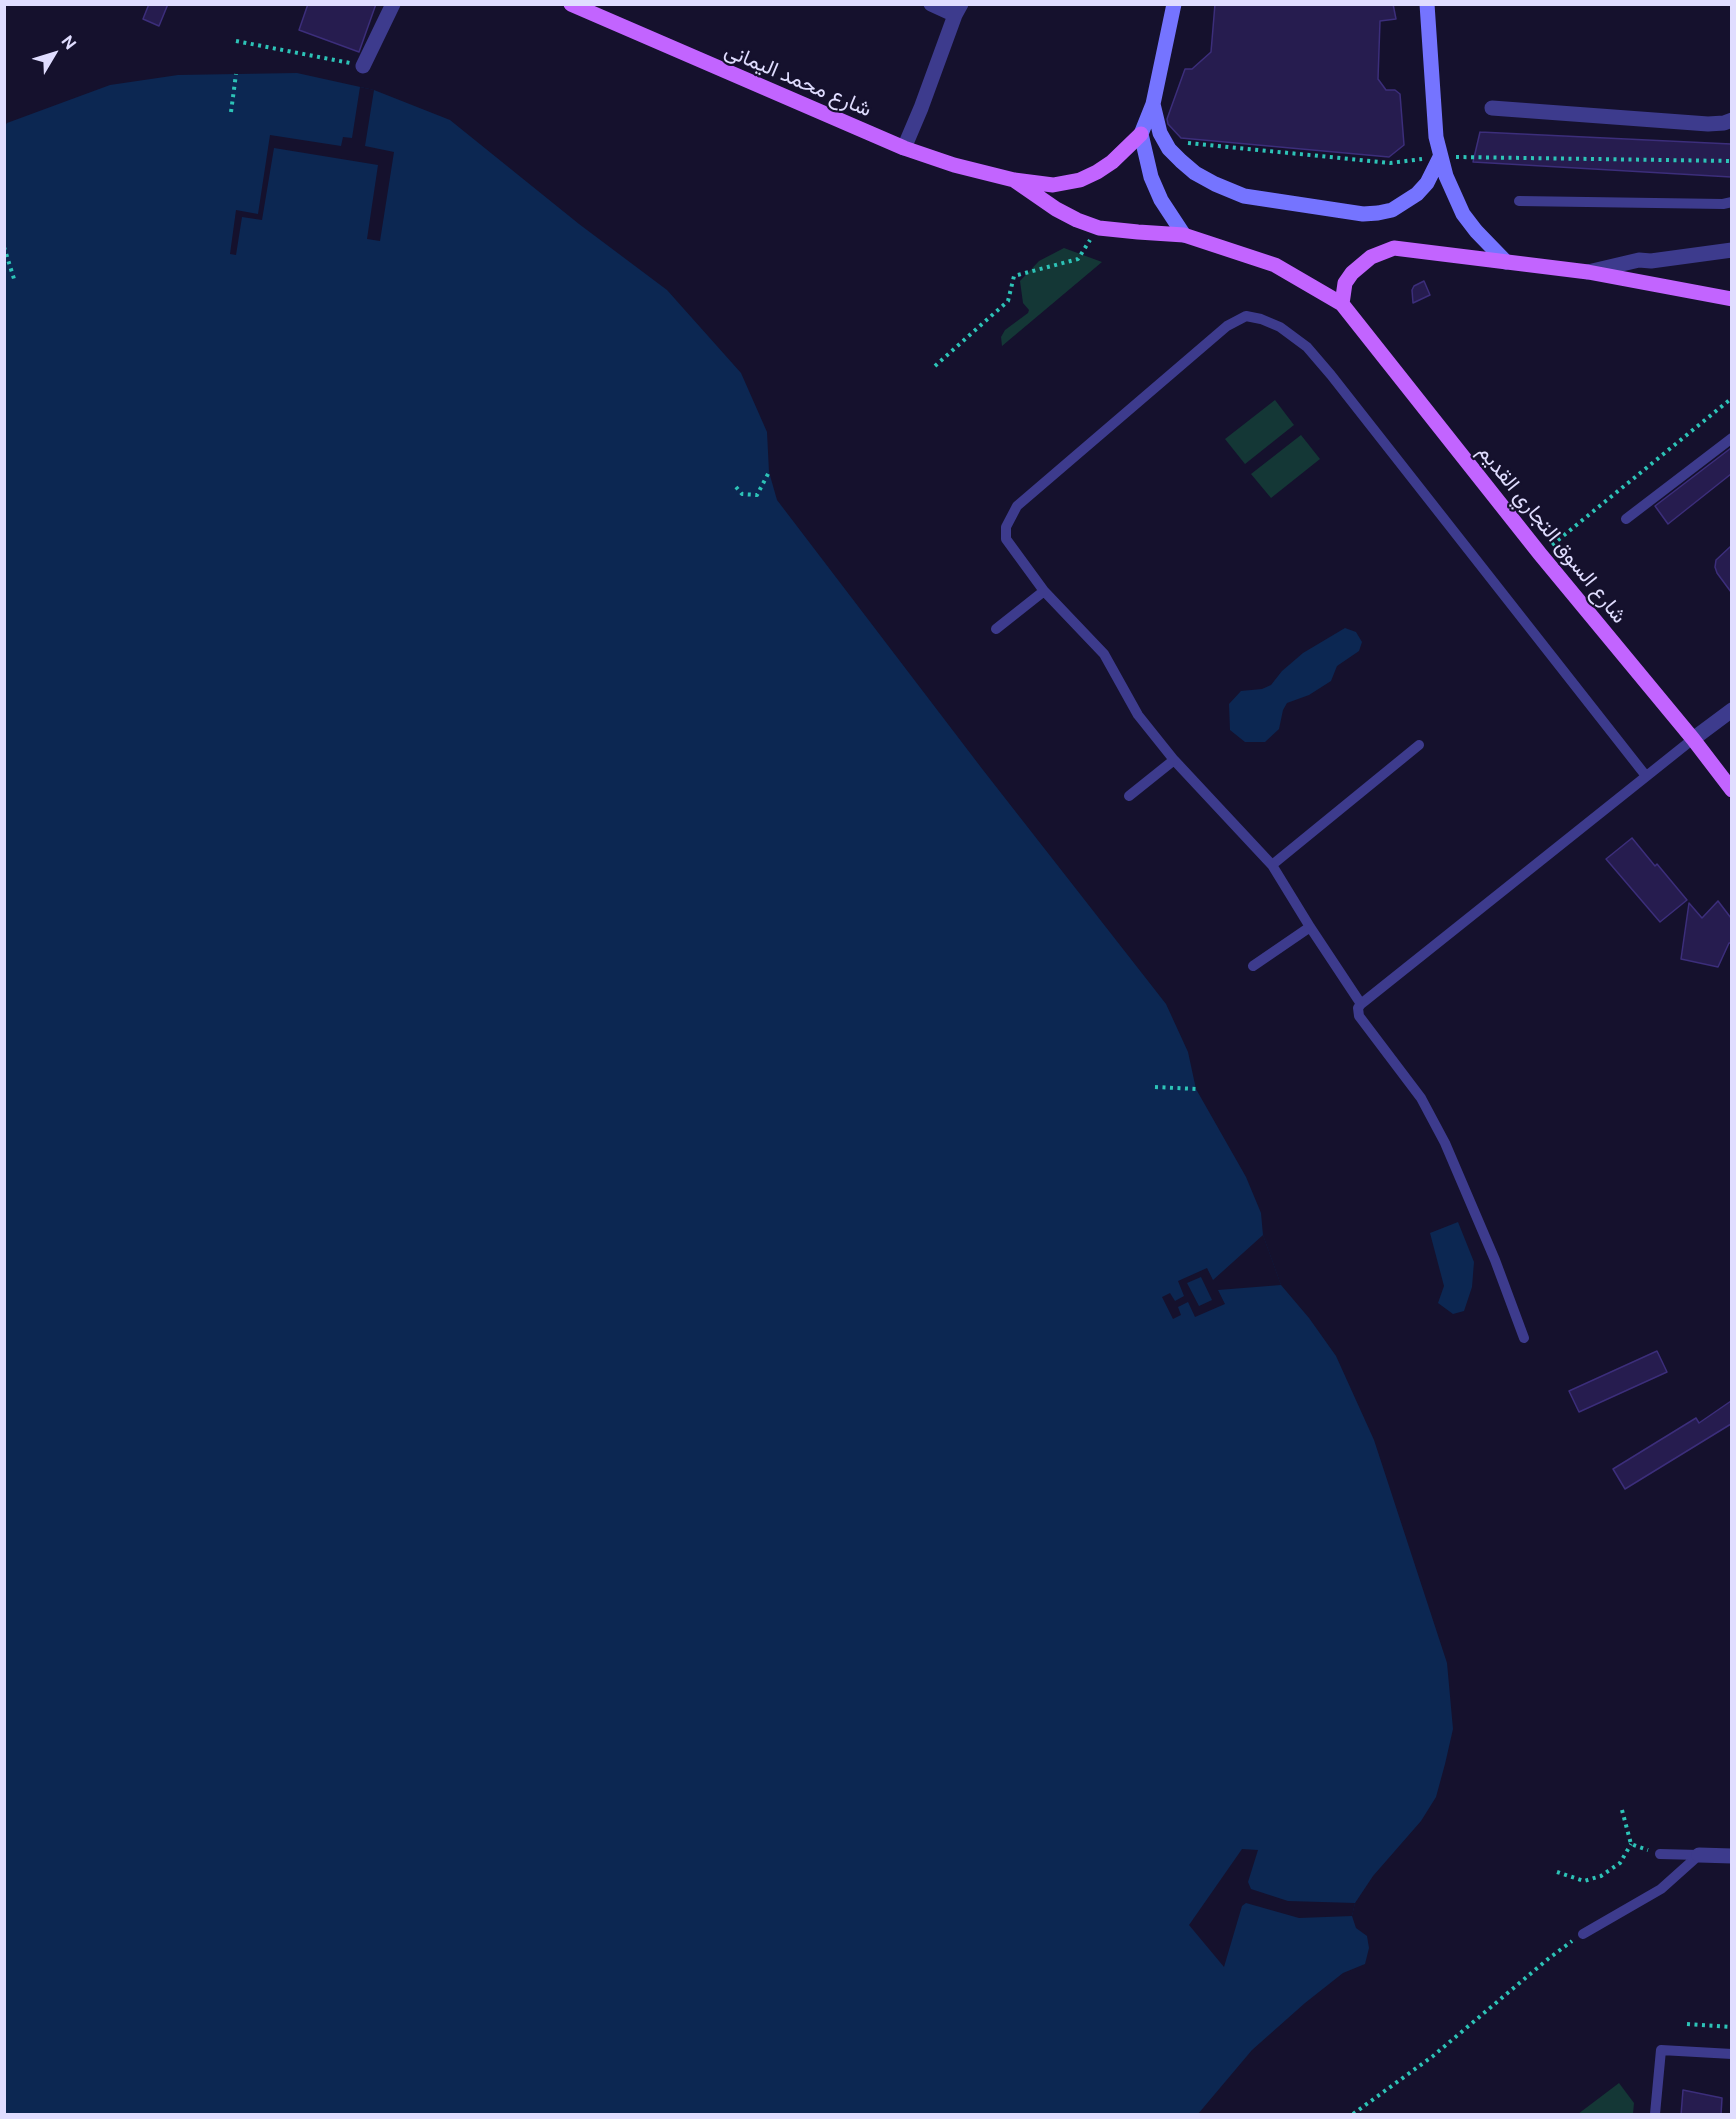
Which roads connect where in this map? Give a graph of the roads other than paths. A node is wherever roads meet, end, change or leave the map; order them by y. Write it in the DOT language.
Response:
graph roads {
  1 [pos="393,4"];
  2 [pos="571,4"];
  3 [pos="931,4"];
  4 [pos="1174,4"];
  5 [pos="1426,4"];
  6 [pos="958,10"];
  7 [pos="363,66"];
  8 [pos="1153,104"];
  9 [pos="1492,108"];
  10 [pos="1731,120"];
  11 [pos="1141,134"];
  12 [pos="904,148"];
  13 [pos="1440,157"];
  14 [pos="1014,180"];
  15 [pos="1519,201"];
  16 [pos="1731,202"];
  17 [pos="1184,235"];
  18 [pos="1731,250"];
  19 [pos="1506,262"];
  20 [pos="1588,272"];
  21 [pos="1731,299"];
  22 [pos="1342,304"];
  23 [pos="1731,438"];
  24 [pos="1626,519"];
  25 [pos="1044,591"];
  26 [pos="996,629"];
  27 [pos="1731,710"];
  28 [pos="1693,739"];
  29 [pos="1419,745"];
  30 [pos="1174,760"];
  31 [pos="1646,776"];
  32 [pos="1731,790"];
  33 [pos="1129,796"];
  34 [pos="1272,865"];
  35 [pos="1310,927"];
  36 [pos="1253,966"];
  37 [pos="1361,1004"];
  38 [pos="1524,1338"];
  39 [pos="1659,1854"];
  40 [pos="1699,1855"];
  41 [pos="1731,1856"];
  42 [pos="1583,1934"];
  43 [pos="1731,2054"];
  44 [pos="1655,2115"];
  1 -- 7 [label="street"];
  2 -- 12 [label="main road, شارع محمد اليمانى"];
  3 -- 6 [label="street"];
  4 -- 8 [label="main road"];
  5 -- 13 [label="main road"];
  6 -- 12 [label="street"];
  8 -- 11 [label="main road"];
  8 -- 13 [label="main road"];
  9 -- 10 [label="street"];
  11 -- 14 [label="main road, شارع محمد اليمانى"];
  11 -- 17 [label="main road"];
  12 -- 14 [label="main road, شارع محمد اليمانى"];
  13 -- 19 [label="main road"];
  14 -- 17 [label="main road, شارع محمد اليمانى"];
  15 -- 16 [label="lane"];
  17 -- 22 [label="main road, شارع السوق التجاري القديم"];
  18 -- 20 [label="street"];
  19 -- 20 [label="main road"];
  19 -- 22 [label="main road"];
  20 -- 21 [label="main road"];
  22 -- 28 [label="main road, شارع السوق التجاري القديم"];
  23 -- 24 [label="lane"];
  25 -- 26 [label="lane"];
  25 -- 30 [label="lane"];
  25 -- 31 [label="lane"];
  27 -- 28 [label="street"];
  28 -- 31 [label="lane"];
  28 -- 32 [label="main road, شارع السوق التجاري القديم"];
  29 -- 34 [label="lane"];
  30 -- 33 [label="lane"];
  30 -- 34 [label="lane"];
  31 -- 37 [label="lane"];
  34 -- 35 [label="lane"];
  35 -- 36 [label="lane"];
  35 -- 37 [label="lane"];
  37 -- 38 [label="lane"];
  39 -- 40 [label="lane"];
  40 -- 41 [label="street"];
  40 -- 42 [label="lane"];
  43 -- 44 [label="lane"];
}
